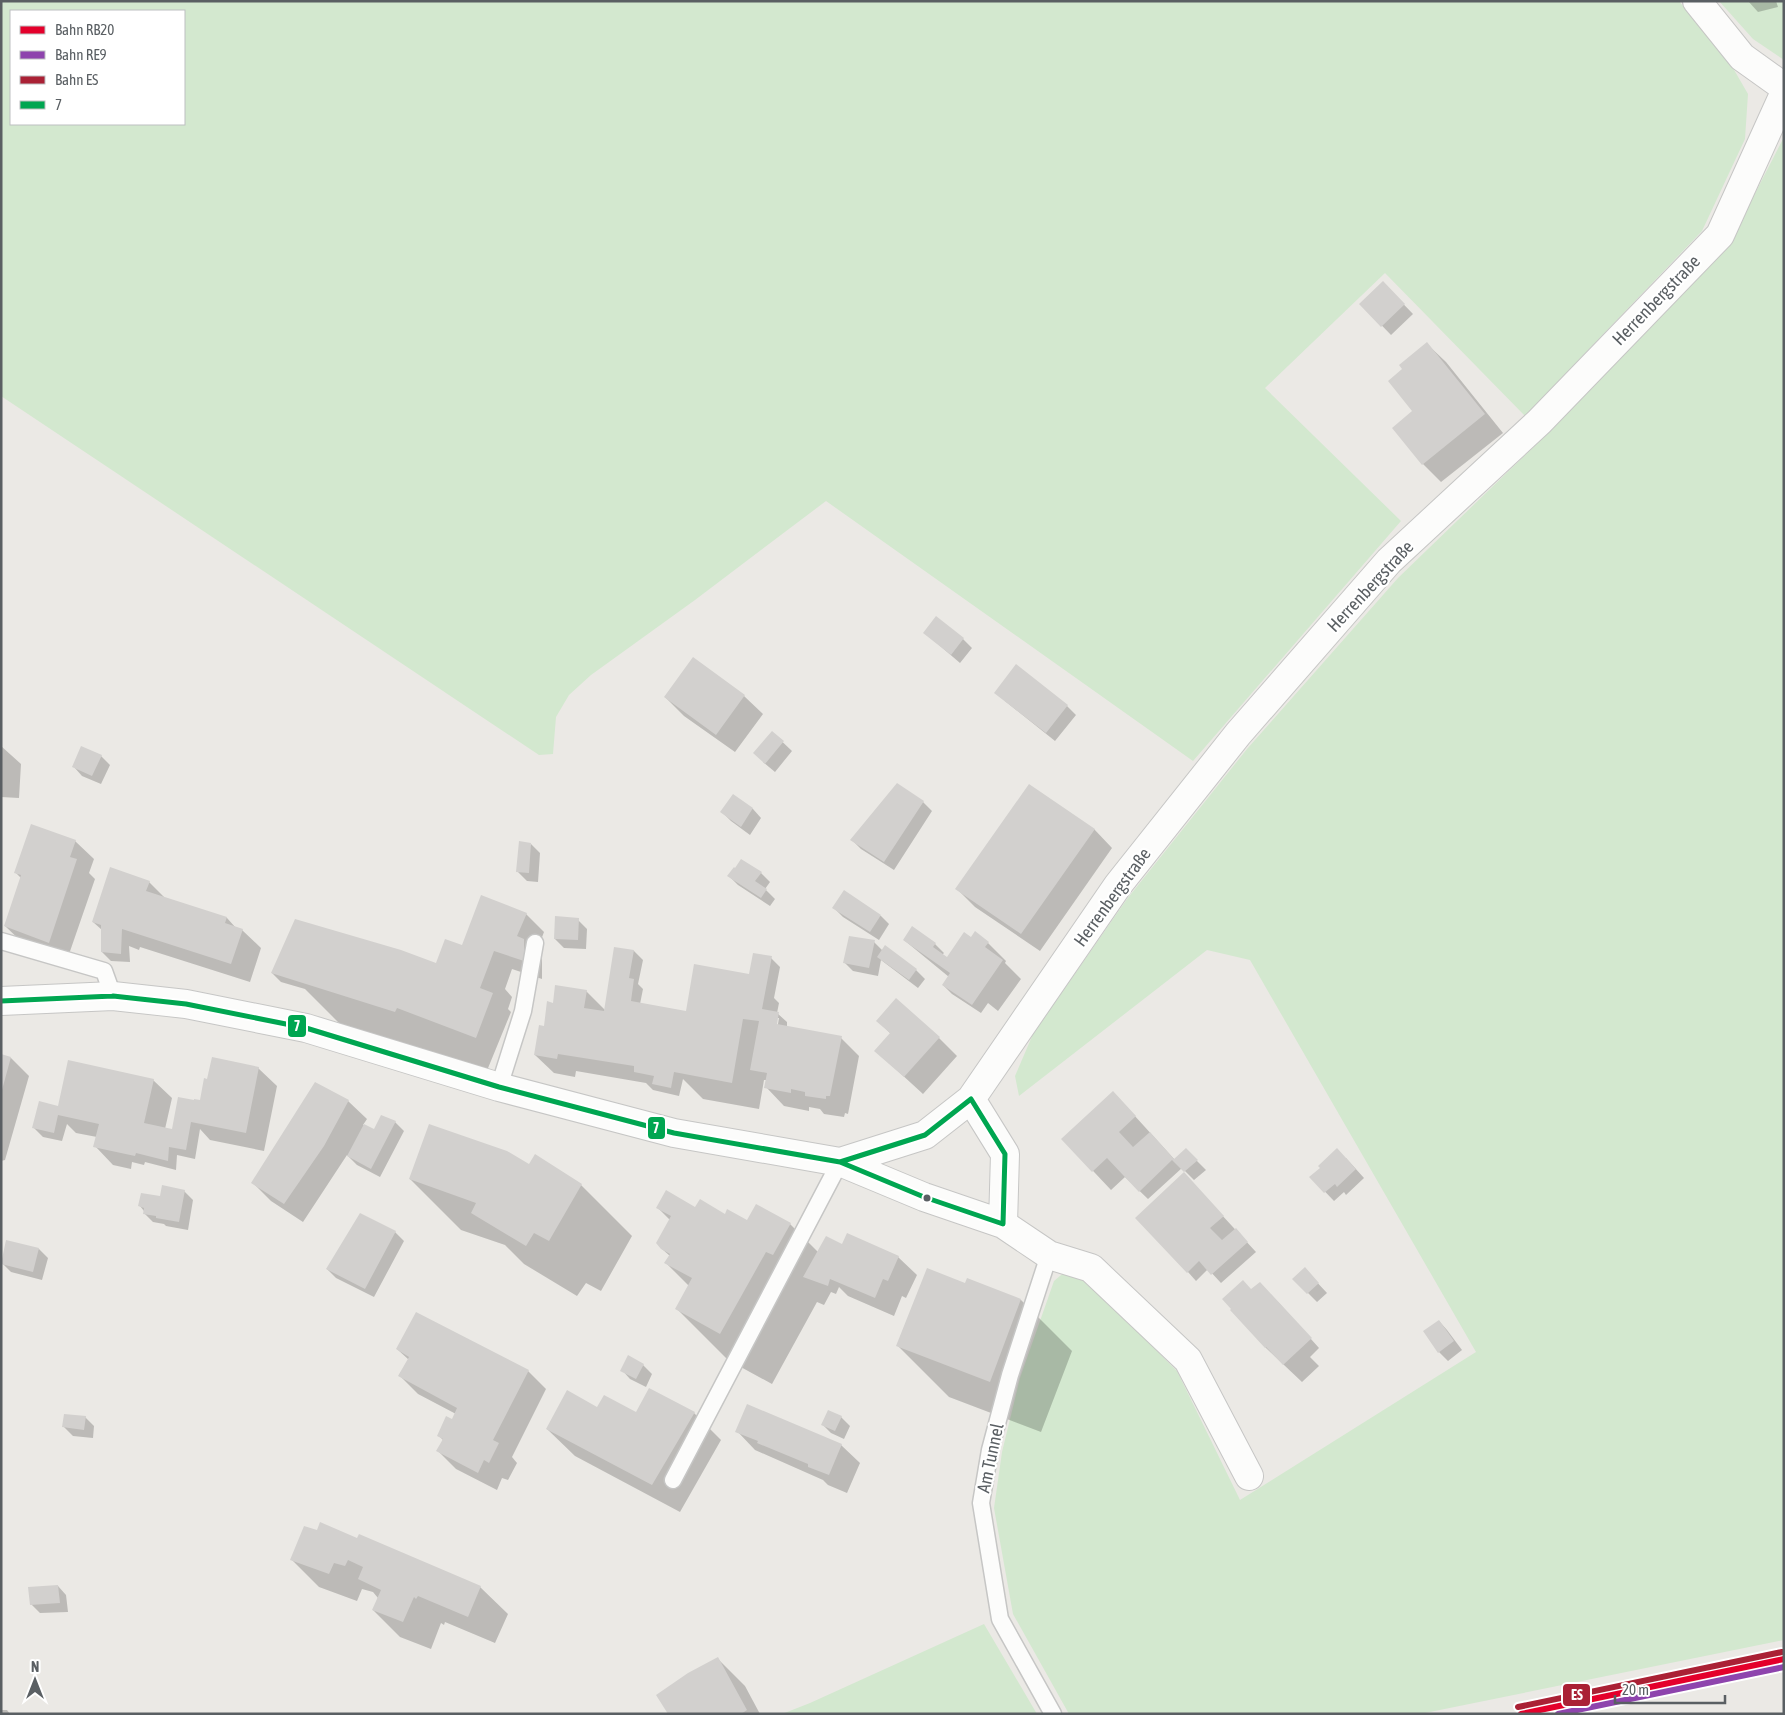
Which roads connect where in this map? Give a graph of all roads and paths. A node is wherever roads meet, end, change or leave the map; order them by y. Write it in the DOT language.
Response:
graph roads {
  1 [pos="1697,1"];
  2 [pos="1784,86"];
  3 [pos="1784,94"];
  4 [pos="1,941"];
  5 [pos="535,943"];
  6 [pos="113,996"];
  7 [pos="1,1001"];
  8 [pos="499,1087"];
  9 [pos="971,1099"];
  10 [pos="840,1162"];
  11 [pos="1003,1224"];
  12 [pos="1049,1255"];
  13 [pos="1249,1476"];
  14 [pos="673,1480"];
  15 [pos="1052,1714"];
  1 -- 2 [label="street"];
  3 -- 9 [label="street, Herrenbergstraße"];
  4 -- 6 [label="lane"];
  5 -- 8 [label="lane"];
  6 -- 7 [label="street, Herrenbergstraße"];
  6 -- 8 [label="street, Herrenbergstraße"];
  8 -- 10 [label="street, Herrenbergstraße"];
  9 -- 10 [label="street, Herrenbergstraße"];
  9 -- 11 [label="street"];
  10 -- 11 [label="street, Herrenbergstraße"];
  10 -- 14 [label="lane"];
  11 -- 12 [label="street"];
  12 -- 13 [label="street"];
  12 -- 15 [label="lane, Am Tunnel"];
}
